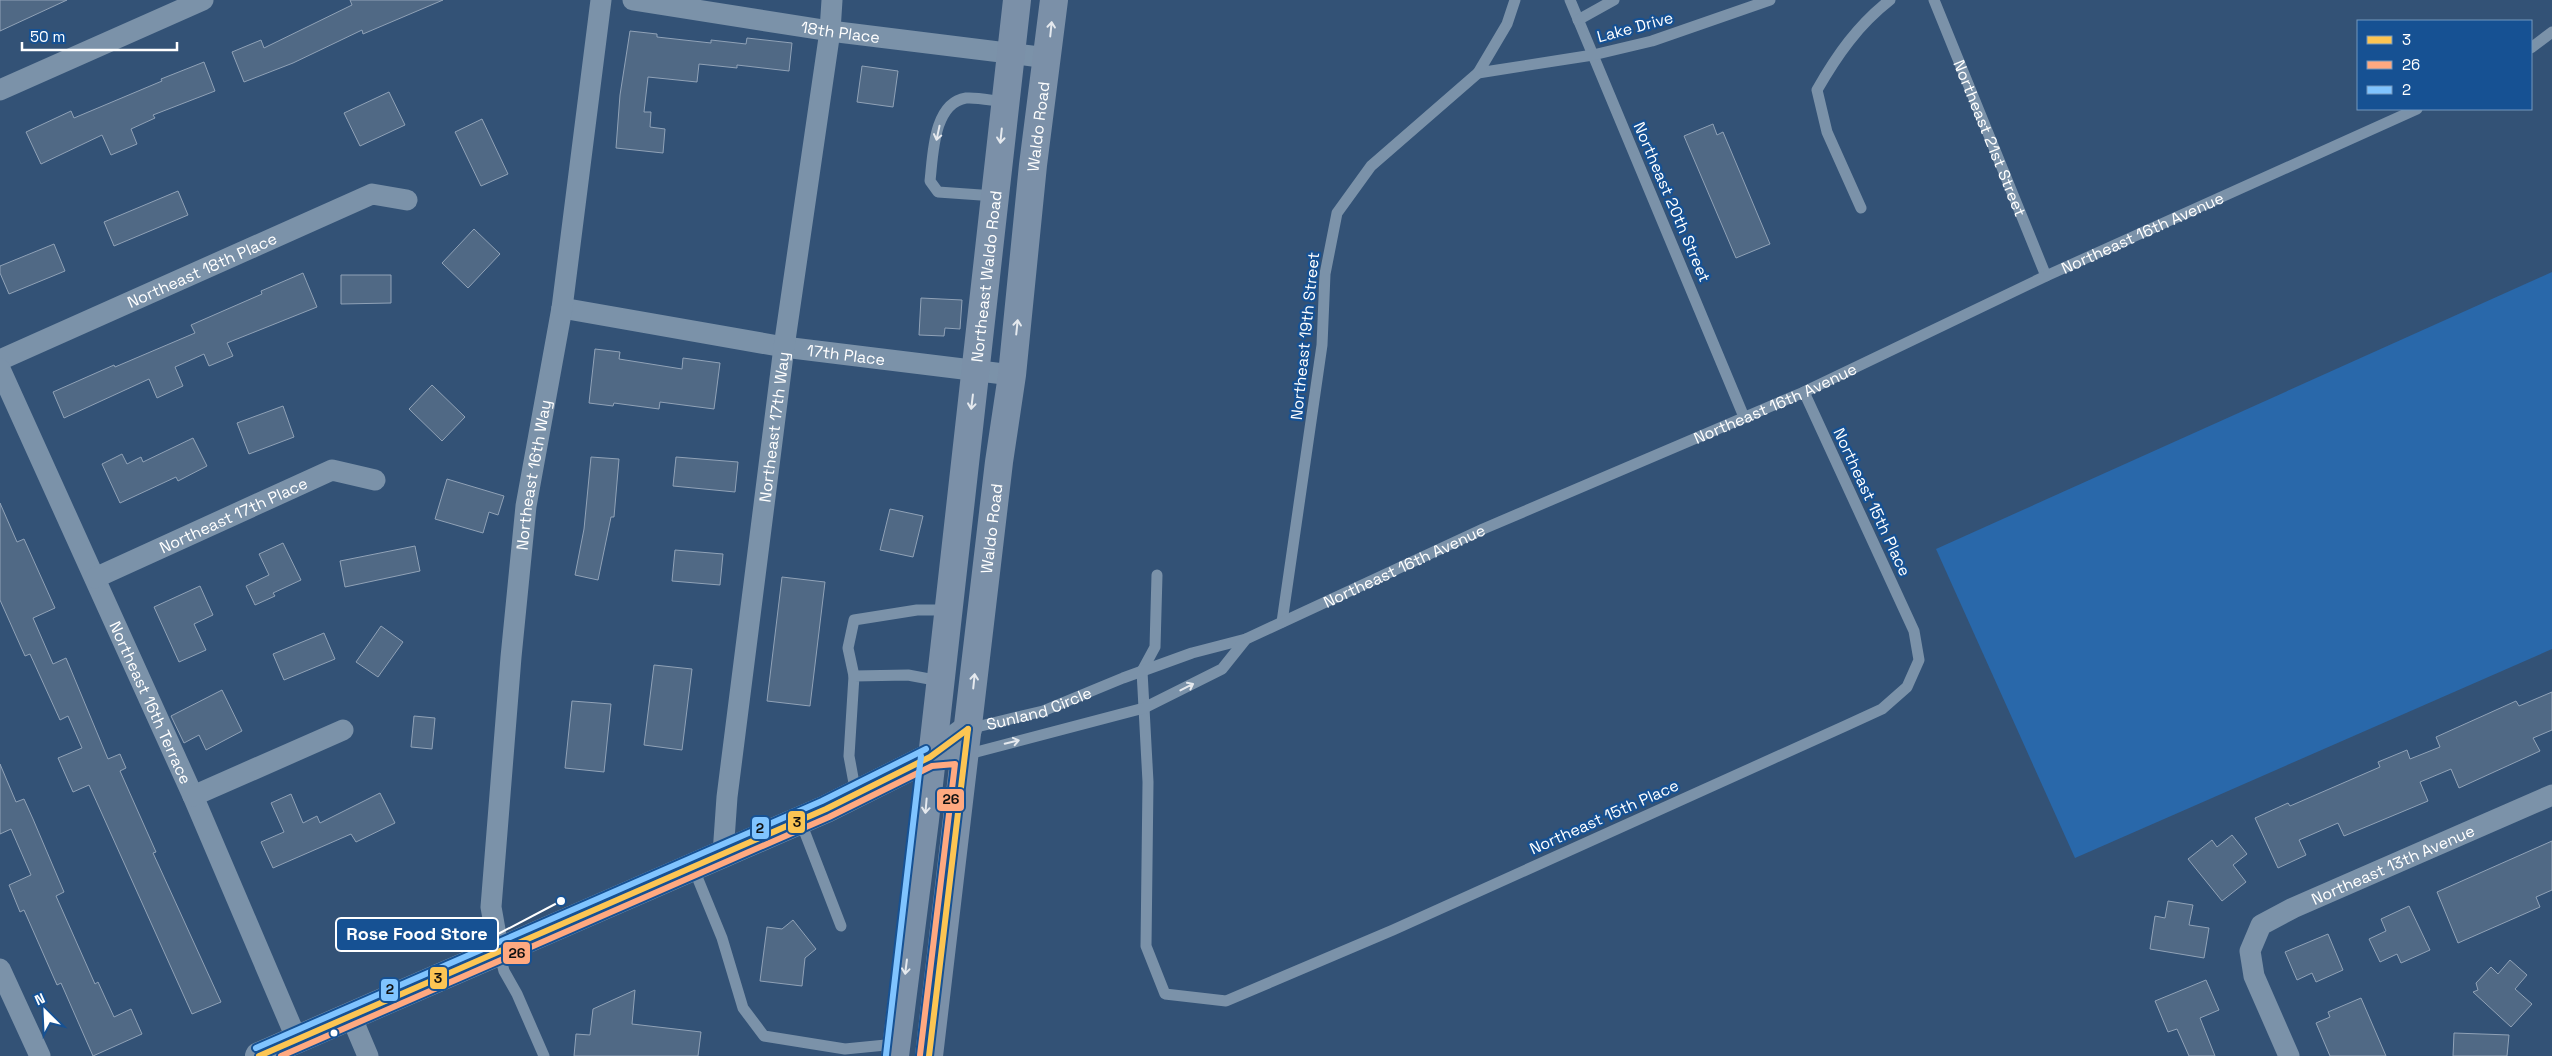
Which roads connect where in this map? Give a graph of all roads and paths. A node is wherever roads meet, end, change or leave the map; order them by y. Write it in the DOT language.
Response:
graph roads {
  1 [pos="203,0"];
  2 [pos="601,0"];
  3 [pos="634,0"];
  4 [pos="832,0"];
  5 [pos="1017,0"];
  6 [pos="1054,0"];
  7 [pos="1516,0"];
  8 [pos="1570,0"];
  9 [pos="1614,0"];
  10 [pos="1770,0"];
  11 [pos="1890,0"];
  12 [pos="1934,0"];
  13 [pos="1578,20"];
  14 [pos="830,31"];
  15 [pos="2552,32"];
  16 [pos="2532,47"];
  17 [pos="1010,53"];
  18 [pos="1593,55"];
  19 [pos="1048,58"];
  20 [pos="1478,73"];
  21 [pos="0,90"];
  22 [pos="1005,102"];
  23 [pos="2415,110"];
  24 [pos="995,196"];
  25 [pos="407,200"];
  26 [pos="1861,208"];
  27 [pos="2046,276"];
  28 [pos="562,308"];
  29 [pos="784,346"];
  30 [pos="0,360"];
  31 [pos="0,369"];
  32 [pos="976,371"];
  33 [pos="1012,375"];
  34 [pos="1804,392"];
  35 [pos="1744,417"];
  36 [pos="375,480"];
  37 [pos="1157,575"];
  38 [pos="95,578"];
  39 [pos="948,610"];
  40 [pos="1282,622"];
  41 [pos="1246,639"];
  42 [pos="1142,671"];
  43 [pos="854,676"];
  44 [pos="940,681"];
  45 [pos="1144,708"];
  46 [pos="343,730"];
  47 [pos="966,742"];
  48 [pos="930,757"];
  49 [pos="856,794"];
  50 [pos="2552,794"];
  51 [pos="193,796"];
  52 [pos="800,820"];
  53 [pos="723,854"];
  54 [pos="693,867"];
  55 [pos="841,926"];
  56 [pos="499,952"];
  57 [pos="0,969"];
  58 [pos="351,1016"];
  59 [pos="297,1040"];
  60 [pos="896,1050"];
  61 [pos="40,1056"];
  62 [pos="259,1056"];
  63 [pos="368,1056"];
  64 [pos="544,1056"];
  65 [pos="929,1056"];
  66 [pos="2289,1056"];
  1 -- 21 [label="street"];
  2 -- 28 [label="street, Northeast 16th Way"];
  3 -- 14 [label="street, 18th Place"];
  4 -- 14 [label="street, Northeast 17th Way"];
  5 -- 17 [label="highway, Northeast Waldo Road"];
  19 -- 6 [label="highway, Waldo Road, one-way"];
  7 -- 20 [label="lane, Northeast 19th Street"];
  8 -- 13 [label="lane, Northeast 20th Street"];
  9 -- 13 [label="lane"];
  10 -- 18 [label="lane, Lake Drive"];
  11 -- 26 [label="lane"];
  12 -- 27 [label="lane, Northeast 21st Street"];
  13 -- 18 [label="lane, Northeast 20th Street"];
  14 -- 17 [label="street, 18th Place"];
  14 -- 29 [label="street, Northeast 17th Way"];
  15 -- 16 [label="lane"];
  17 -- 19 [label="street, 18th Place"];
  17 -- 22 [label="highway, Northeast Waldo Road"];
  18 -- 20 [label="lane, Lake Drive"];
  18 -- 35 [label="lane, Northeast 20th Street"];
  33 -- 19 [label="highway, Waldo Road, one-way"];
  20 -- 40 [label="lane, Northeast 19th Street"];
  22 -- 24 [label="highway, Northeast Waldo Road, one-way"];
  22 -- 24 [label="lane, one-way"];
  23 -- 27 [label="lane, Northeast 16th Avenue"];
  24 -- 32 [label="highway, Northeast Waldo Road"];
  25 -- 30 [label="street, Northeast 18th Place"];
  27 -- 34 [label="lane, Northeast 16th Avenue"];
  28 -- 29 [label="street, 17th Place"];
  28 -- 56 [label="street, Northeast 16th Way"];
  29 -- 32 [label="street, 17th Place"];
  29 -- 53 [label="street, Northeast 17th Way"];
  31 -- 38 [label="street, Northeast 16th Terrace"];
  32 -- 33 [label="street, 17th Place"];
  32 -- 39 [label="highway, Northeast Waldo Road, one-way"];
  47 -- 33 [label="highway, Waldo Road, one-way"];
  34 -- 35 [label="lane, Northeast 16th Avenue"];
  34 -- 45 [label="lane, Northeast 15th Place"];
  35 -- 40 [label="lane, Northeast 16th Avenue"];
  36 -- 38 [label="street, Northeast 17th Place"];
  37 -- 42 [label="lane"];
  38 -- 51 [label="street, Northeast 16th Terrace"];
  39 -- 43 [label="lane"];
  39 -- 44 [label="highway"];
  40 -- 41 [label="lane, Northeast 16th Avenue"];
  41 -- 42 [label="lane, Sunland Circle"];
  45 -- 41 [label="lane, Northeast 16th Avenue, one-way"];
  42 -- 45 [label="lane"];
  42 -- 47 [label="lane, Sunland Circle"];
  43 -- 44 [label="lane"];
  43 -- 49 [label="lane"];
  44 -- 48 [label="highway"];
  47 -- 45 [label="lane, Sunland Circle, one-way"];
  46 -- 51 [label="street"];
  47 -- 48 [label="street, Sunland Circle"];
  47 -- 65 [label="highway, Waldo Road"];
  48 -- 49 [label="street"];
  48 -- 60 [label="highway, one-way"];
  49 -- 52 [label="street"];
  50 -- 66 [label="street, Northeast 13th Avenue"];
  51 -- 59 [label="street, Northeast 16th Terrace"];
  52 -- 53 [label="street"];
  52 -- 55 [label="lane"];
  53 -- 54 [label="street"];
  54 -- 56 [label="street"];
  54 -- 60 [label="lane"];
  56 -- 58 [label="street"];
  56 -- 64 [label="lane"];
  57 -- 61 [label="street"];
  58 -- 59 [label="street"];
  58 -- 63 [label="street"];
  59 -- 62 [label="street"];
}
